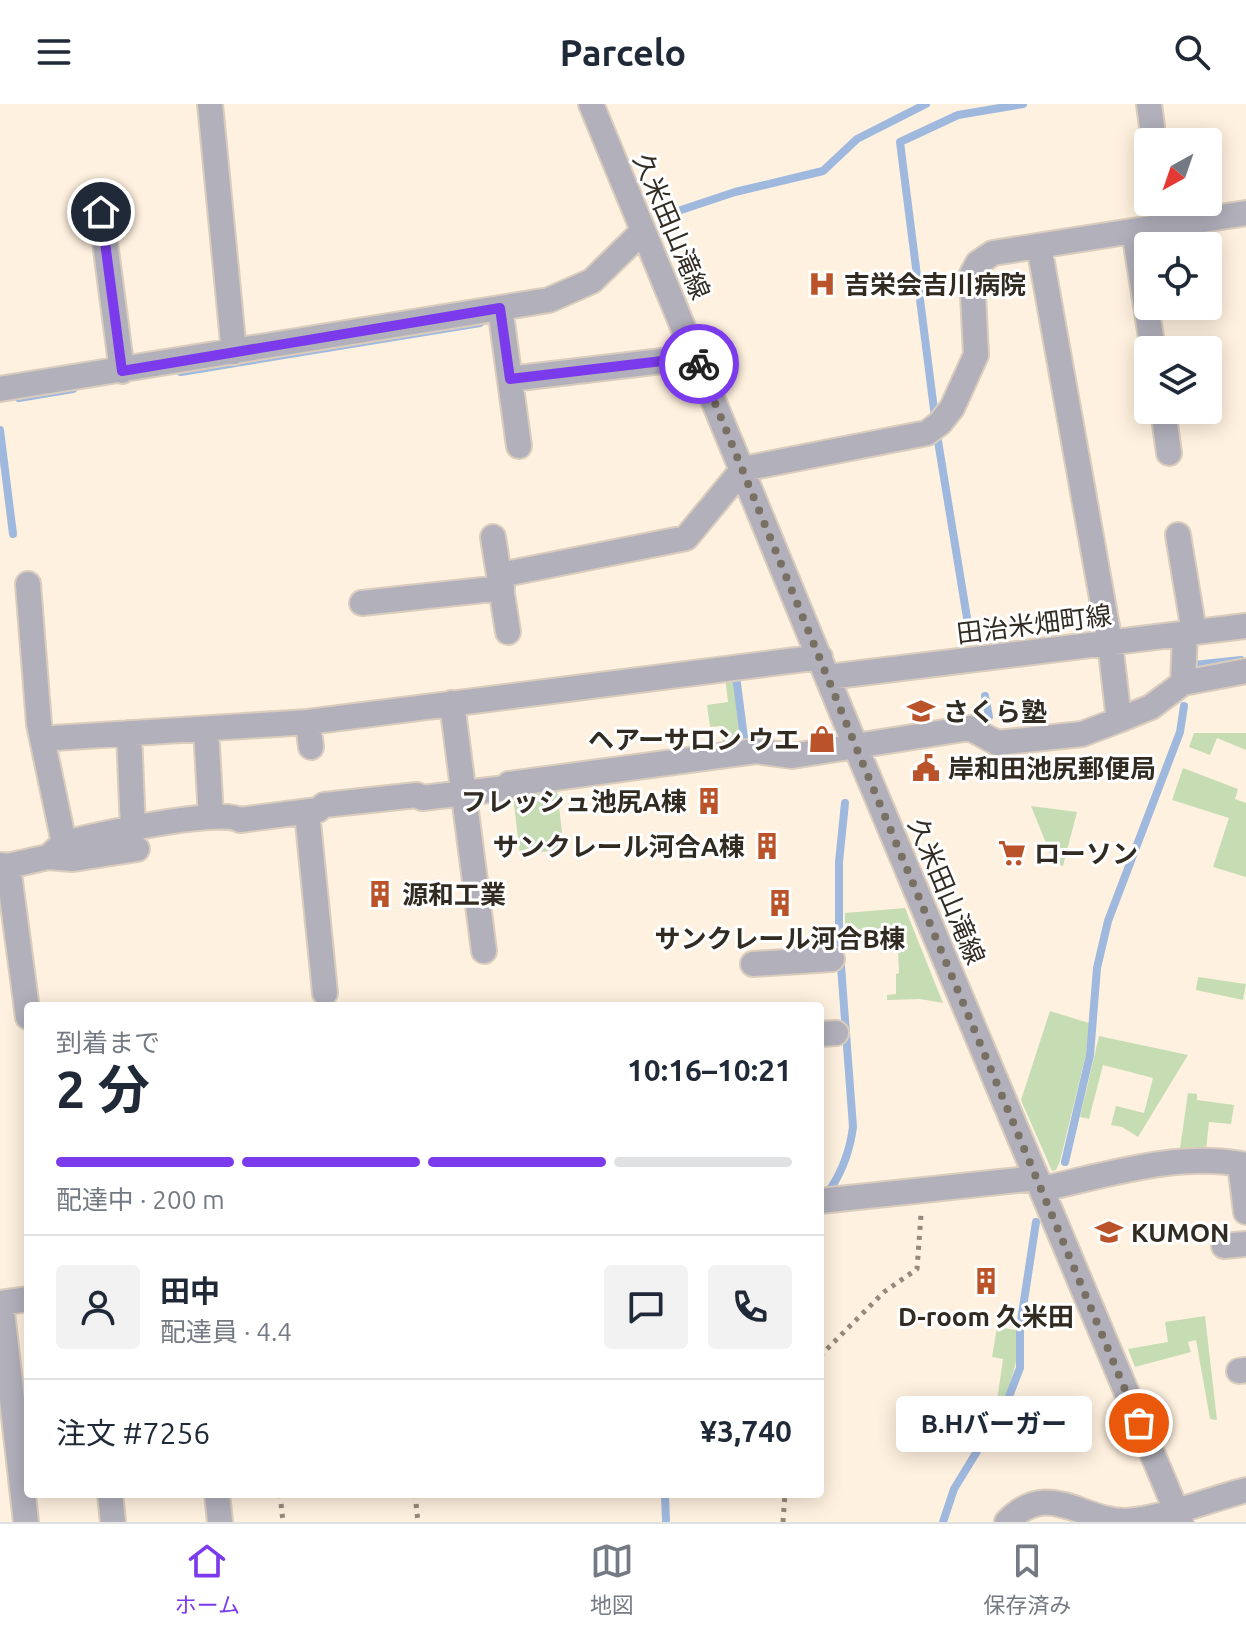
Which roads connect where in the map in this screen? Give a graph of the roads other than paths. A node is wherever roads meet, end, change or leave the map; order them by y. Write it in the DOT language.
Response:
graph roads {
  1 [pos="210,104"];
  2 [pos="591,104"];
  3 [pos="1149,105"];
  4 [pos="1152,128"];
  5 [pos="101,212"];
  6 [pos="1222,213"];
  7 [pos="1246,213"];
  8 [pos="1160,216"];
  9 [pos="643,231"];
  10 [pos="1134,231"];
  11 [pos="1039,246"];
  12 [pos="500,308"];
  13 [pos="1151,336"];
  14 [pos="234,352"];
  15 [pos="696,357"];
  16 [pos="122,371"];
  17 [pos="510,379"];
  18 [pos="0,389"];
  19 [pos="1165,424"];
  20 [pos="519,446"];
  21 [pos="1169,453"];
  22 [pos="743,469"];
  23 [pos="1178,535"];
  24 [pos="493,537"];
  25 [pos="501,582"];
  26 [pos="28,584"];
  27 [pos="362,603"];
  28 [pos="1246,626"];
  29 [pos="508,632"];
  30 [pos="1190,633"];
  31 [pos="1110,643"];
  32 [pos="824,667"];
  33 [pos="1246,671"];
  34 [pos="1183,683"];
  35 [pos="452,703"];
  36 [pos="1119,720"];
  37 [pos="308,722"];
  38 [pos="206,729"];
  39 [pos="129,733"];
  40 [pos="54,738"];
  41 [pos="856,746"];
  42 [pos="311,747"];
  43 [pos="463,793"];
  44 [pos="313,811"];
  45 [pos="211,817"];
  46 [pos="135,839"];
  47 [pos="56,850"];
  48 [pos="4,865"];
  49 [pos="484,951"];
  50 [pos="832,959"];
  51 [pos="753,964"];
  52 [pos="325,993"];
  53 [pos="26,1002"];
  54 [pos="1243,1164"];
  55 [pos="1039,1183"];
  56 [pos="824,1201"];
  57 [pos="1246,1212"];
  58 [pos="24,1300"];
  59 [pos="0,1303"];
  60 [pos="1246,1490"];
  61 [pos="110,1498"];
  62 [pos="217,1498"];
  63 [pos="1178,1516"];
  64 [pos="26,1522"];
  65 [pos="113,1522"];
  66 [pos="220,1522"];
  67 [pos="1007,1522"];
  1 -- 14 [label="street"];
  2 -- 9 [label="street, 久米田山滝線"];
  3 -- 4 [label="street"];
  5 -- 16 [label="street"];
  6 -- 7 [label="street"];
  8 -- 10 [label="street"];
  9 -- 12 [label="street"];
  9 -- 15 [label="street, 久米田山滝線"];
  10 -- 11 [label="street"];
  10 -- 13 [label="street"];
  11 -- 22 [label="street"];
  11 -- 31 [label="street"];
  12 -- 14 [label="street"];
  12 -- 17 [label="street"];
  14 -- 16 [label="street"];
  15 -- 17 [label="street"];
  15 -- 22 [label="street, 久米田山滝線"];
  16 -- 18 [label="street"];
  17 -- 20 [label="street"];
  19 -- 21 [label="street"];
  22 -- 25 [label="street"];
  22 -- 32 [label="street, 久米田山滝線"];
  23 -- 30 [label="street"];
  24 -- 25 [label="street"];
  25 -- 27 [label="street"];
  25 -- 29 [label="street"];
  26 -- 47 [label="street"];
  28 -- 30 [label="street, 田治米畑町線"];
  30 -- 31 [label="street, 田治米畑町線"];
  30 -- 34 [label="street"];
  31 -- 32 [label="street, 田治米畑町線"];
  31 -- 36 [label="street"];
  32 -- 35 [label="street, 田治米畑町線"];
  32 -- 41 [label="street, 久米田山滝線"];
  33 -- 34 [label="street"];
  34 -- 36 [label="street"];
  35 -- 37 [label="street, 田治米畑町線"];
  35 -- 43 [label="street"];
  36 -- 41 [label="street"];
  37 -- 38 [label="street, 田治米畑町線"];
  37 -- 42 [label="street"];
  38 -- 39 [label="street, 田治米畑町線"];
  38 -- 45 [label="street"];
  39 -- 40 [label="street, 田治米畑町線"];
  39 -- 46 [label="street"];
  41 -- 43 [label="street"];
  41 -- 55 [label="street, 久米田山滝線"];
  43 -- 44 [label="street"];
  43 -- 49 [label="street"];
  44 -- 45 [label="street"];
  44 -- 52 [label="street"];
  45 -- 46 [label="street"];
  46 -- 47 [label="street"];
  47 -- 48 [label="street"];
  48 -- 53 [label="street"];
  50 -- 51 [label="street"];
  54 -- 55 [label="street"];
  54 -- 57 [label="street"];
  55 -- 56 [label="street"];
  55 -- 63 [label="street, 久米田山滝線"];
  58 -- 59 [label="street"];
  59 -- 64 [label="street"];
  60 -- 63 [label="street"];
  61 -- 65 [label="street"];
  62 -- 66 [label="street"];
  63 -- 67 [label="street"];
}
